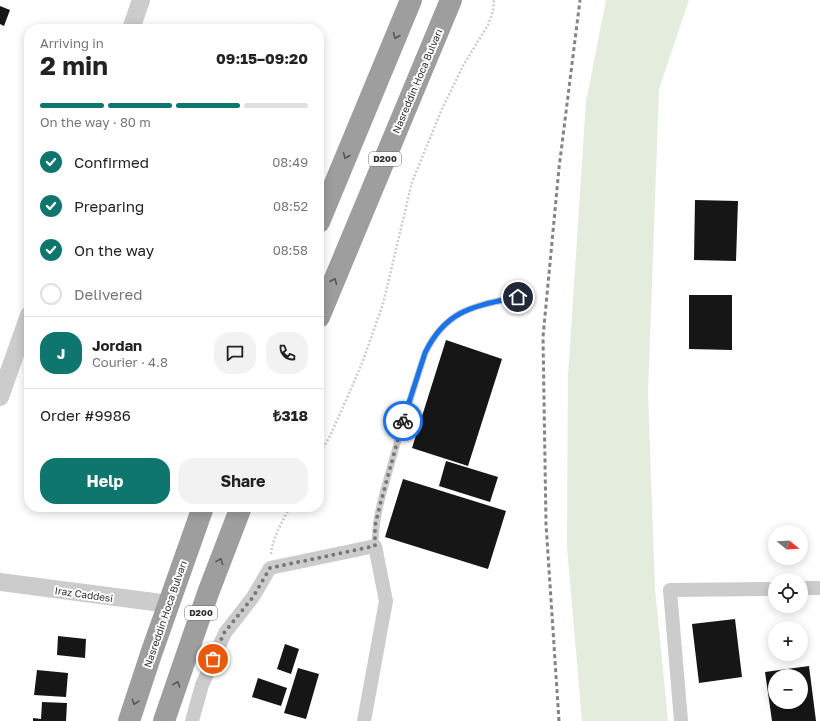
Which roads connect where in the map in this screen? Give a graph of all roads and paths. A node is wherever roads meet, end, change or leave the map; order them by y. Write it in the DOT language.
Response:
graph roads {
  1 [pos="141,0"];
  2 [pos="411,0"];
  3 [pos="451,0"];
  4 [pos="494,0"];
  5 [pos="133,24"];
  6 [pos="324,210"];
  7 [pos="518,297"];
  8 [pos="324,306"];
  9 [pos="24,329"];
  10 [pos="0,396"];
  11 [pos="324,446"];
  12 [pos="202,512"];
  13 [pos="239,512"];
  14 [pos="288,512"];
  15 [pos="375,546"];
  16 [pos="270,568"];
  17 [pos="0,582"];
  18 [pos="808,588"];
  19 [pos="820,588"];
  20 [pos="768,589"];
  21 [pos="169,604"];
  22 [pos="129,721"];
  23 [pos="164,721"];
  24 [pos="192,721"];
  25 [pos="364,721"];
  26 [pos="681,721"];
  1 -- 5 [label="street"];
  2 -- 6 [label="highway, one-way"];
  8 -- 3 [label="highway, Nasreddin Hoca Bulvarı / D200, one-way"];
  4 -- 11 [label="path"];
  7 -- 15 [label="lane"];
  9 -- 10 [label="street"];
  12 -- 21 [label="highway, Nasreddin Hoca Bulvarı"];
  23 -- 13 [label="highway, D200, one-way"];
  14 -- 16 [label="path"];
  15 -- 16 [label="street"];
  15 -- 25 [label="street"];
  16 -- 24 [label="street"];
  17 -- 21 [label="street, Iraz Caddesi"];
  18 -- 19 [label="street"];
  20 -- 26 [label="street"];
  21 -- 22 [label="highway, Nasreddin Hoca Bulvarı, one-way"];
}
